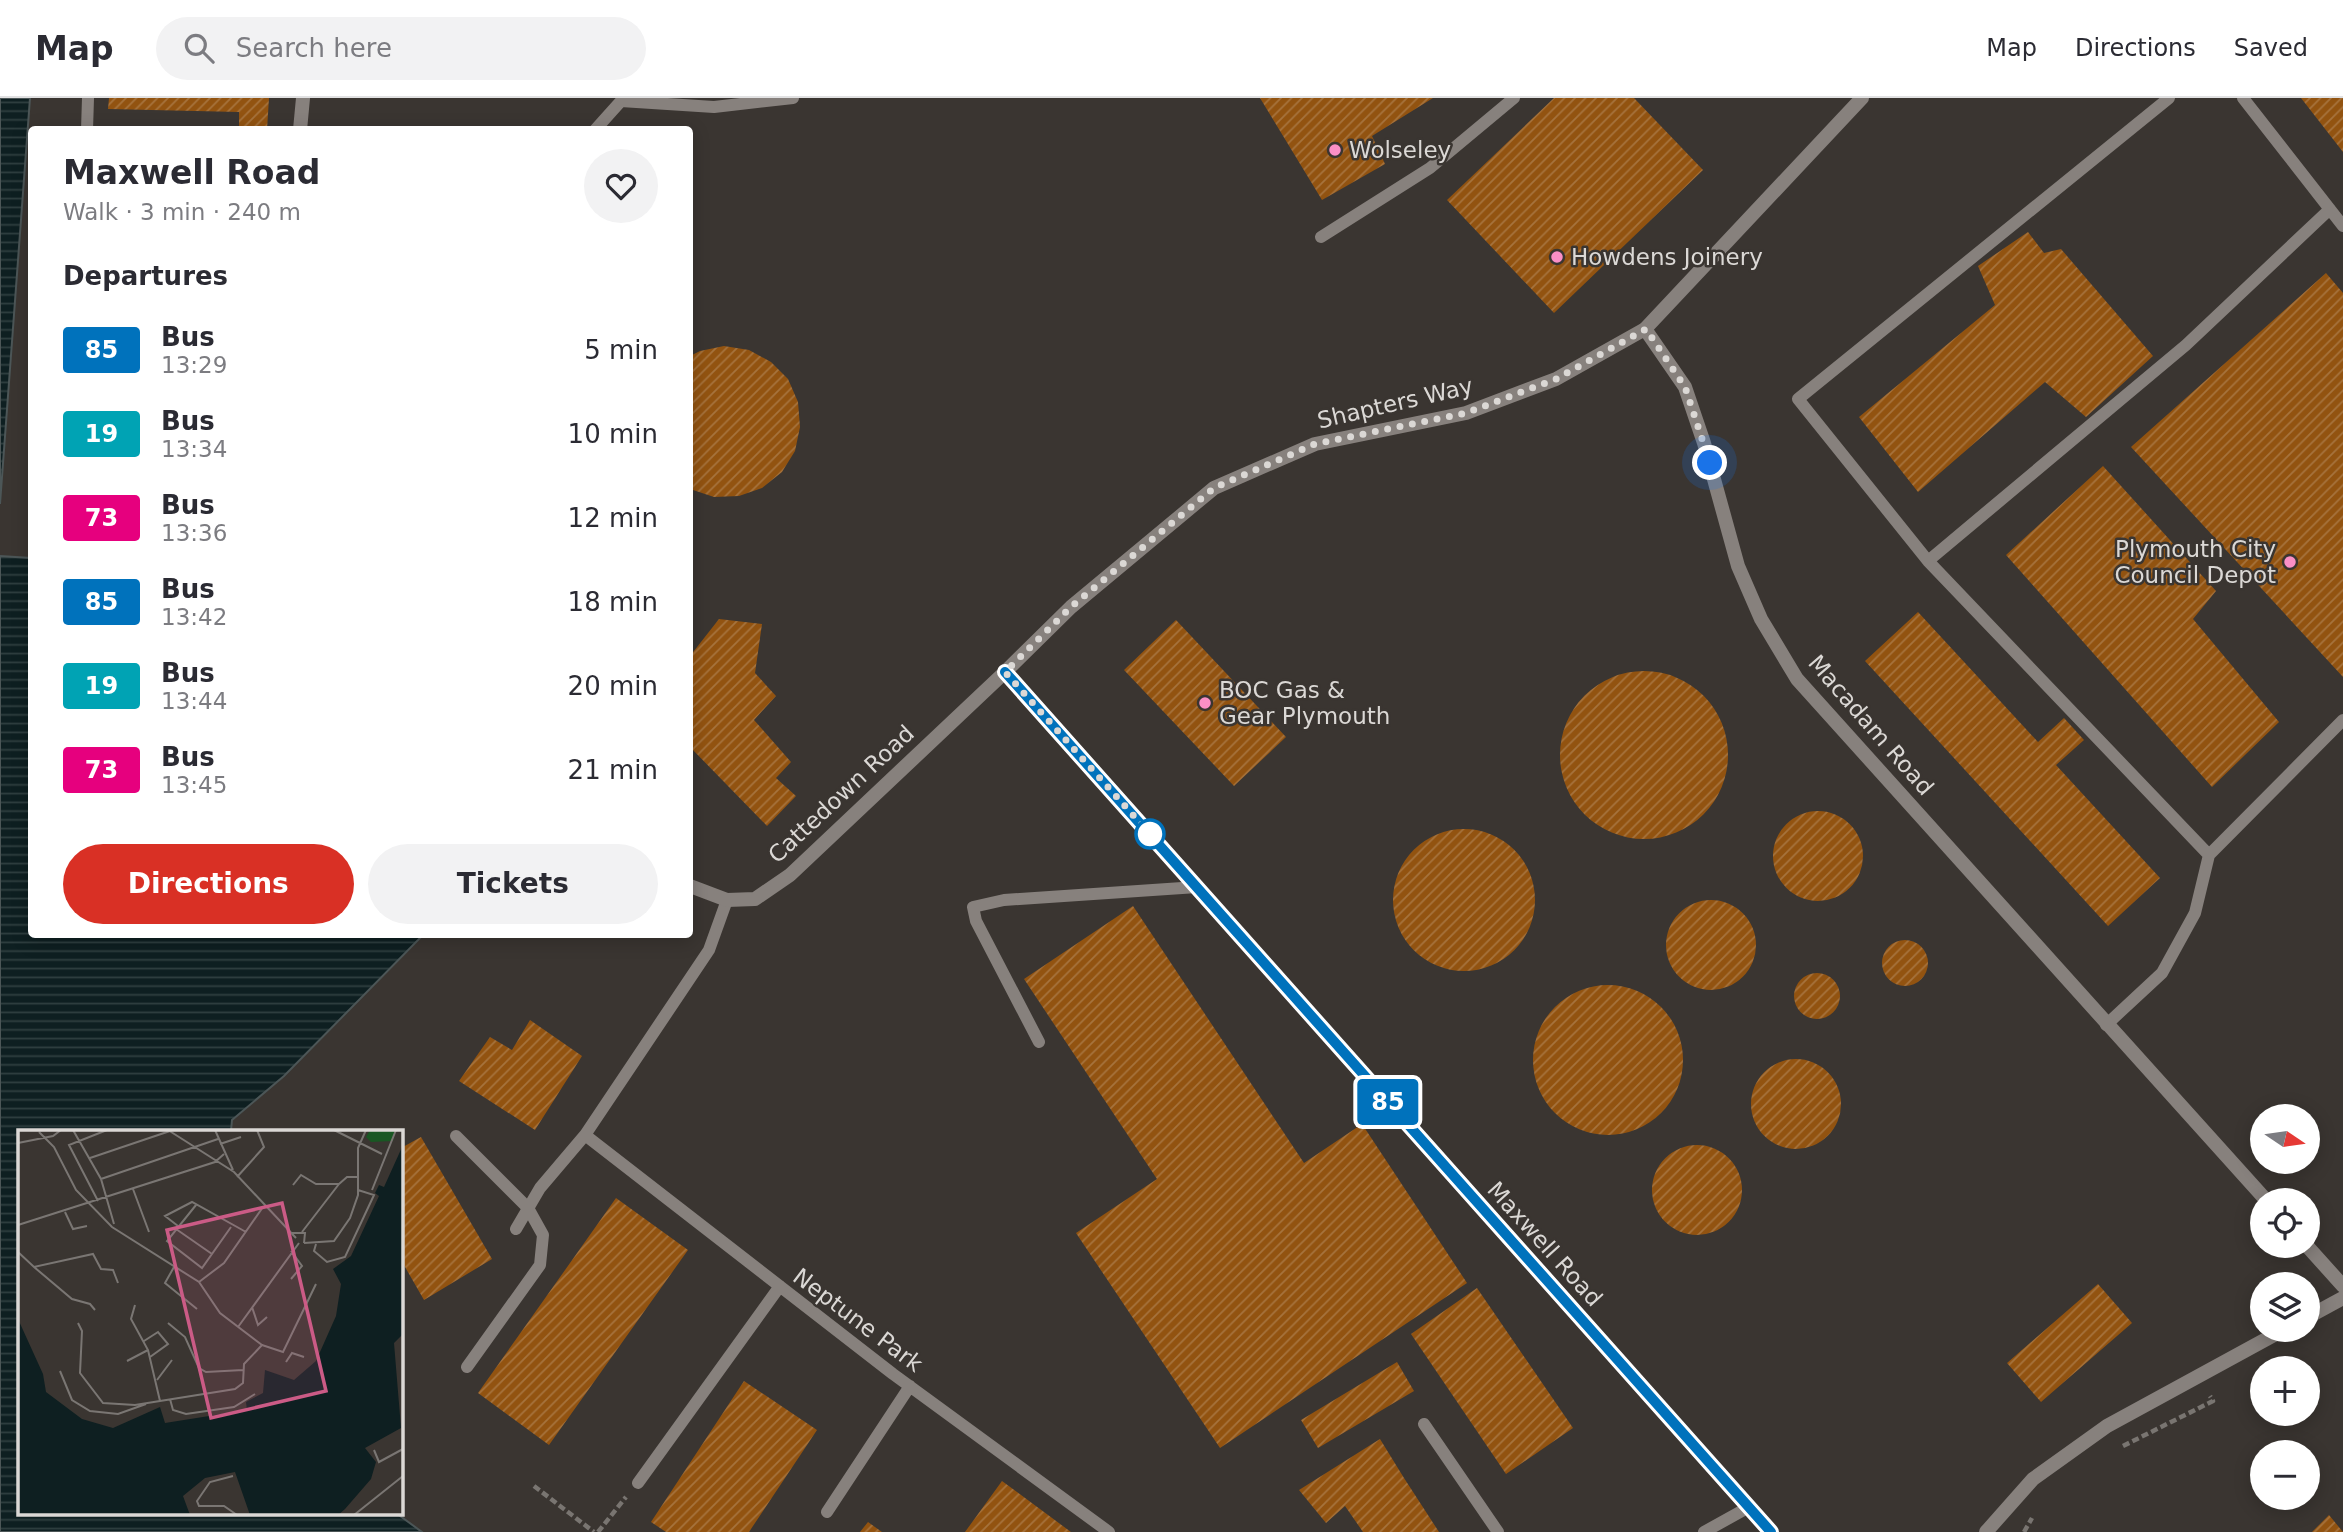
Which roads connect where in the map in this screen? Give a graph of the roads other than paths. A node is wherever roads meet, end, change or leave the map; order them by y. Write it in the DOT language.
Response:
graph roads {
  1 [pos="88,98"];
  2 [pos="303,98"];
  3 [pos="793,98"];
  4 [pos="1514,98"];
  5 [pos="1862,98"];
  6 [pos="2169,98"];
  7 [pos="2243,98"];
  8 [pos="87,126"];
  9 [pos="300,126"];
  10 [pos="599,126"];
  11 [pos="2330,209"];
  12 [pos="2343,226"];
  13 [pos="1321,237"];
  14 [pos="1646,329"];
  15 [pos="1928,561"];
  16 [pos="1005,672"];
  17 [pos="2343,720"];
  18 [pos="2209,855"];
  19 [pos="693,887"];
  20 [pos="1197,887"];
  21 [pos="727,900"];
  22 [pos="2106,1025"];
  23 [pos="1039,1042"];
  24 [pos="585,1135"];
  25 [pos="456,1136"];
  26 [pos="2255,1188"];
  27 [pos="528,1208"];
  28 [pos="516,1228"];
  29 [pos="2318,1258"];
  30 [pos="780,1286"];
  31 [pos="2343,1286"];
  32 [pos="2343,1298"];
  33 [pos="2320,1310"];
  34 [pos="2261,1342"];
  35 [pos="467,1367"];
  36 [pos="910,1386"];
  37 [pos="1424,1423"];
  38 [pos="638,1483"];
  39 [pos="1749,1507"];
  40 [pos="827,1512"];
  41 [pos="1109,1532"];
  42 [pos="1497,1532"];
  43 [pos="1704,1532"];
  44 [pos="1771,1532"];
  45 [pos="1986,1532"];
  1 -- 8 [label="lane"];
  2 -- 9 [label="street"];
  3 -- 10 [label="lane"];
  4 -- 13 [label="lane"];
  5 -- 14 [label="street"];
  6 -- 15 [label="lane"];
  7 -- 11 [label="lane"];
  11 -- 12 [label="lane"];
  11 -- 15 [label="lane"];
  14 -- 16 [label="street, Shapters Way"];
  14 -- 22 [label="street, Macadam Road"];
  15 -- 18 [label="lane"];
  16 -- 20 [label="street, Maxwell Road"];
  16 -- 21 [label="street, Cattedown Road"];
  17 -- 18 [label="lane"];
  18 -- 22 [label="lane"];
  19 -- 21 [label="street, Cattedown Road"];
  20 -- 23 [label="lane"];
  20 -- 39 [label="street, Maxwell Road"];
  21 -- 24 [label="lane"];
  22 -- 26 [label="street, Macadam Road"];
  24 -- 27 [label="lane"];
  24 -- 30 [label="lane, Neptune Park"];
  25 -- 27 [label="lane"];
  27 -- 28 [label="lane"];
  27 -- 35 [label="lane"];
  29 -- 31 [label="street"];
  30 -- 36 [label="lane, Neptune Park"];
  30 -- 38 [label="lane"];
  32 -- 33 [label="street"];
  34 -- 45 [label="street"];
  36 -- 40 [label="lane"];
  36 -- 41 [label="lane, Neptune Park"];
  37 -- 42 [label="lane"];
  39 -- 43 [label="lane"];
  39 -- 44 [label="street, Maxwell Road"];
}
